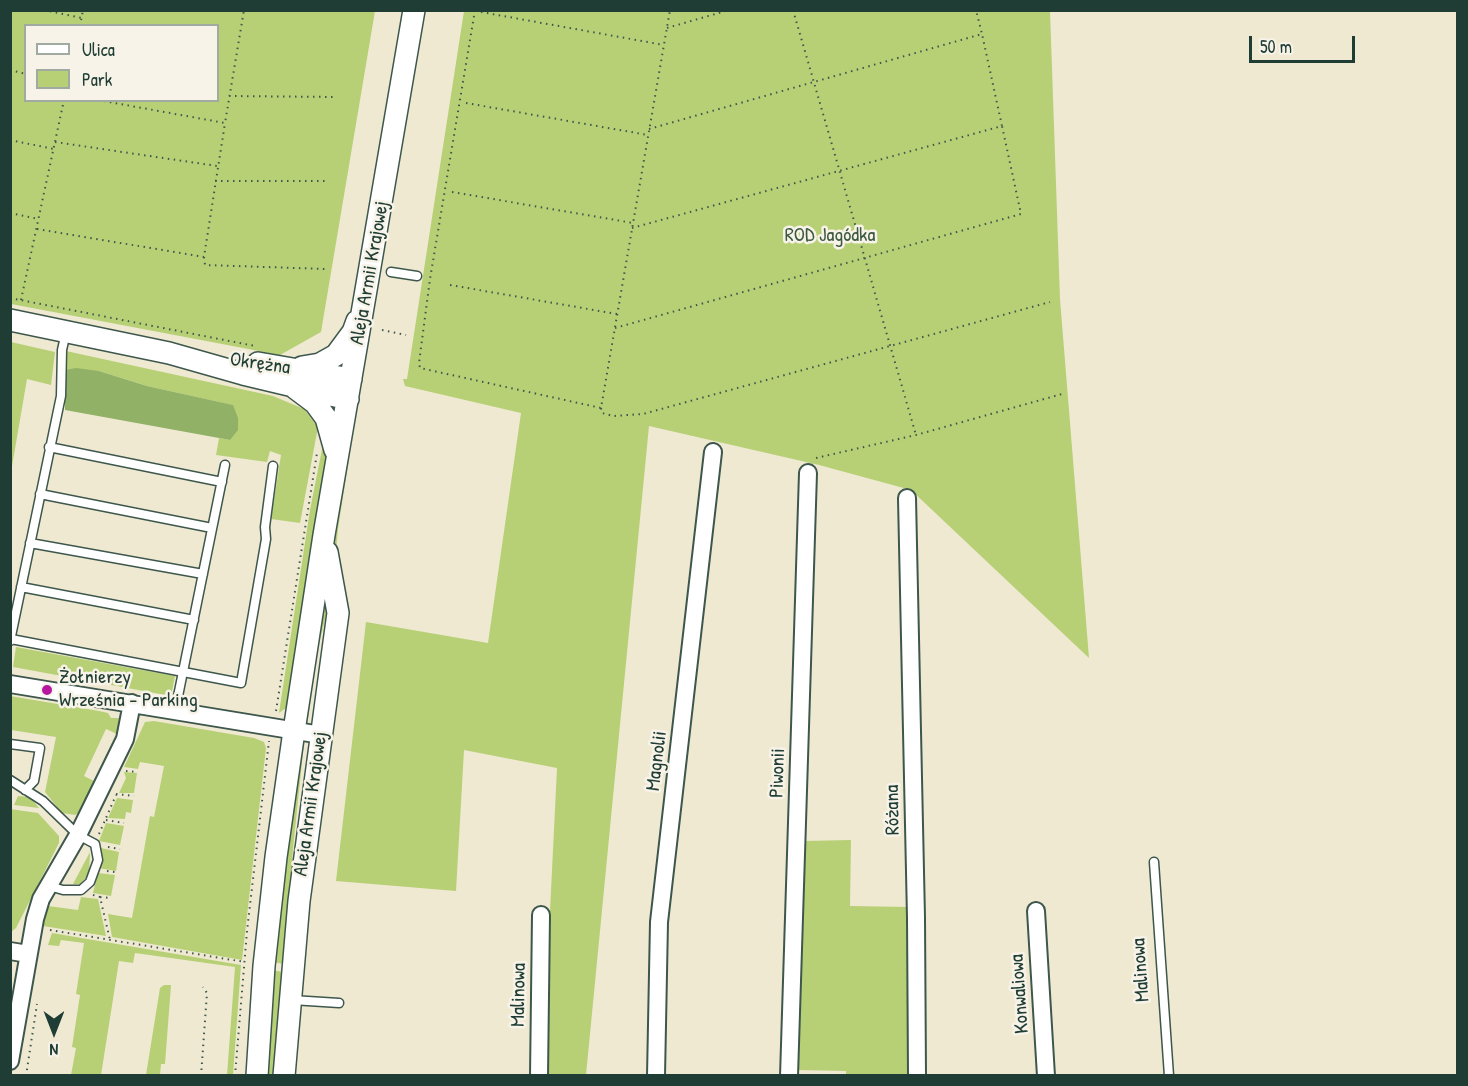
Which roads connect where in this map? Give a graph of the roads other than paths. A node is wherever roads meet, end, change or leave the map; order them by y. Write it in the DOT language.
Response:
graph roads {
  1 [pos="414,10"];
  2 [pos="391,272"];
  3 [pos="417,276"];
  4 [pos="367,298"];
  5 [pos="14,321"];
  6 [pos="66,332"];
  7 [pos="291,376"];
  8 [pos="350,389"];
  9 [pos="49,447"];
  10 [pos="713,452"];
  11 [pos="225,465"];
  12 [pos="812,465"];
  13 [pos="273,466"];
  14 [pos="337,466"];
  15 [pos="222,482"];
  16 [pos="40,494"];
  17 [pos="908,498"];
  18 [pos="212,528"];
  19 [pos="324,535"];
  20 [pos="30,543"];
  21 [pos="203,574"];
  22 [pos="21,587"];
  23 [pos="194,620"];
  24 [pos="11,640"];
  25 [pos="183,672"];
  26 [pos="10,684"];
  27 [pos="132,703"];
  28 [pos="175,711"];
  29 [pos="294,732"];
  30 [pos="321,735"];
  31 [pos="10,744"];
  32 [pos="10,780"];
  33 [pos="25,789"];
  34 [pos="78,835"];
  35 [pos="1154,862"];
  36 [pos="49,886"];
  37 [pos="1036,910"];
  38 [pos="541,915"];
  39 [pos="10,951"];
  40 [pos="28,954"];
  41 [pos="289,999"];
  42 [pos="339,1004"];
  43 [pos="10,1061"];
  44 [pos="257,1076"];
  45 [pos="284,1076"];
  46 [pos="538,1076"];
  47 [pos="656,1076"];
  48 [pos="789,1076"];
  49 [pos="917,1076"];
  50 [pos="1047,1076"];
  51 [pos="1169,1076"];
  1 -- 4 [label="street, Aleja Armii Krajowej"];
  2 -- 3 [label="lane"];
  4 -- 7 [label="street"];
  4 -- 8 [label="street, Aleja Armii Krajowej"];
  5 -- 6 [label="street, Okrężna"];
  6 -- 7 [label="street, Okrężna"];
  6 -- 9 [label="lane"];
  7 -- 8 [label="street, Okrężna"];
  7 -- 14 [label="street"];
  8 -- 14 [label="street, Aleja Armii Krajowej"];
  9 -- 15 [label="lane"];
  9 -- 16 [label="lane"];
  10 -- 47 [label="street, Magnolii"];
  11 -- 15 [label="lane"];
  12 -- 48 [label="street, Piwonii"];
  13 -- 25 [label="lane"];
  14 -- 19 [label="street, Aleja Armii Krajowej"];
  15 -- 18 [label="lane"];
  16 -- 18 [label="lane"];
  16 -- 20 [label="lane"];
  17 -- 49 [label="street, Różana"];
  18 -- 21 [label="lane"];
  19 -- 29 [label="street, Aleja Armii Krajowej"];
  19 -- 30 [label="street, Aleja Armii Krajowej"];
  20 -- 21 [label="lane"];
  20 -- 22 [label="lane"];
  21 -- 23 [label="lane"];
  22 -- 23 [label="lane"];
  22 -- 24 [label="lane"];
  23 -- 25 [label="lane"];
  24 -- 25 [label="lane"];
  25 -- 28 [label="lane"];
  26 -- 27 [label="street"];
  27 -- 28 [label="street"];
  27 -- 34 [label="street"];
  28 -- 29 [label="street"];
  29 -- 30 [label="street"];
  29 -- 44 [label="street, Aleja Armii Krajowej"];
  30 -- 41 [label="street, Aleja Armii Krajowej"];
  31 -- 33 [label="lane"];
  32 -- 33 [label="lane"];
  33 -- 34 [label="lane"];
  34 -- 36 [label="street"];
  34 -- 36 [label="lane"];
  35 -- 51 [label="lane, Malinowa"];
  36 -- 40 [label="street"];
  37 -- 50 [label="street, Konwaliowa"];
  38 -- 46 [label="street, Malinowa"];
  39 -- 40 [label="street"];
  40 -- 43 [label="street"];
  41 -- 42 [label="lane"];
  41 -- 45 [label="street, Aleja Armii Krajowej"];
}
